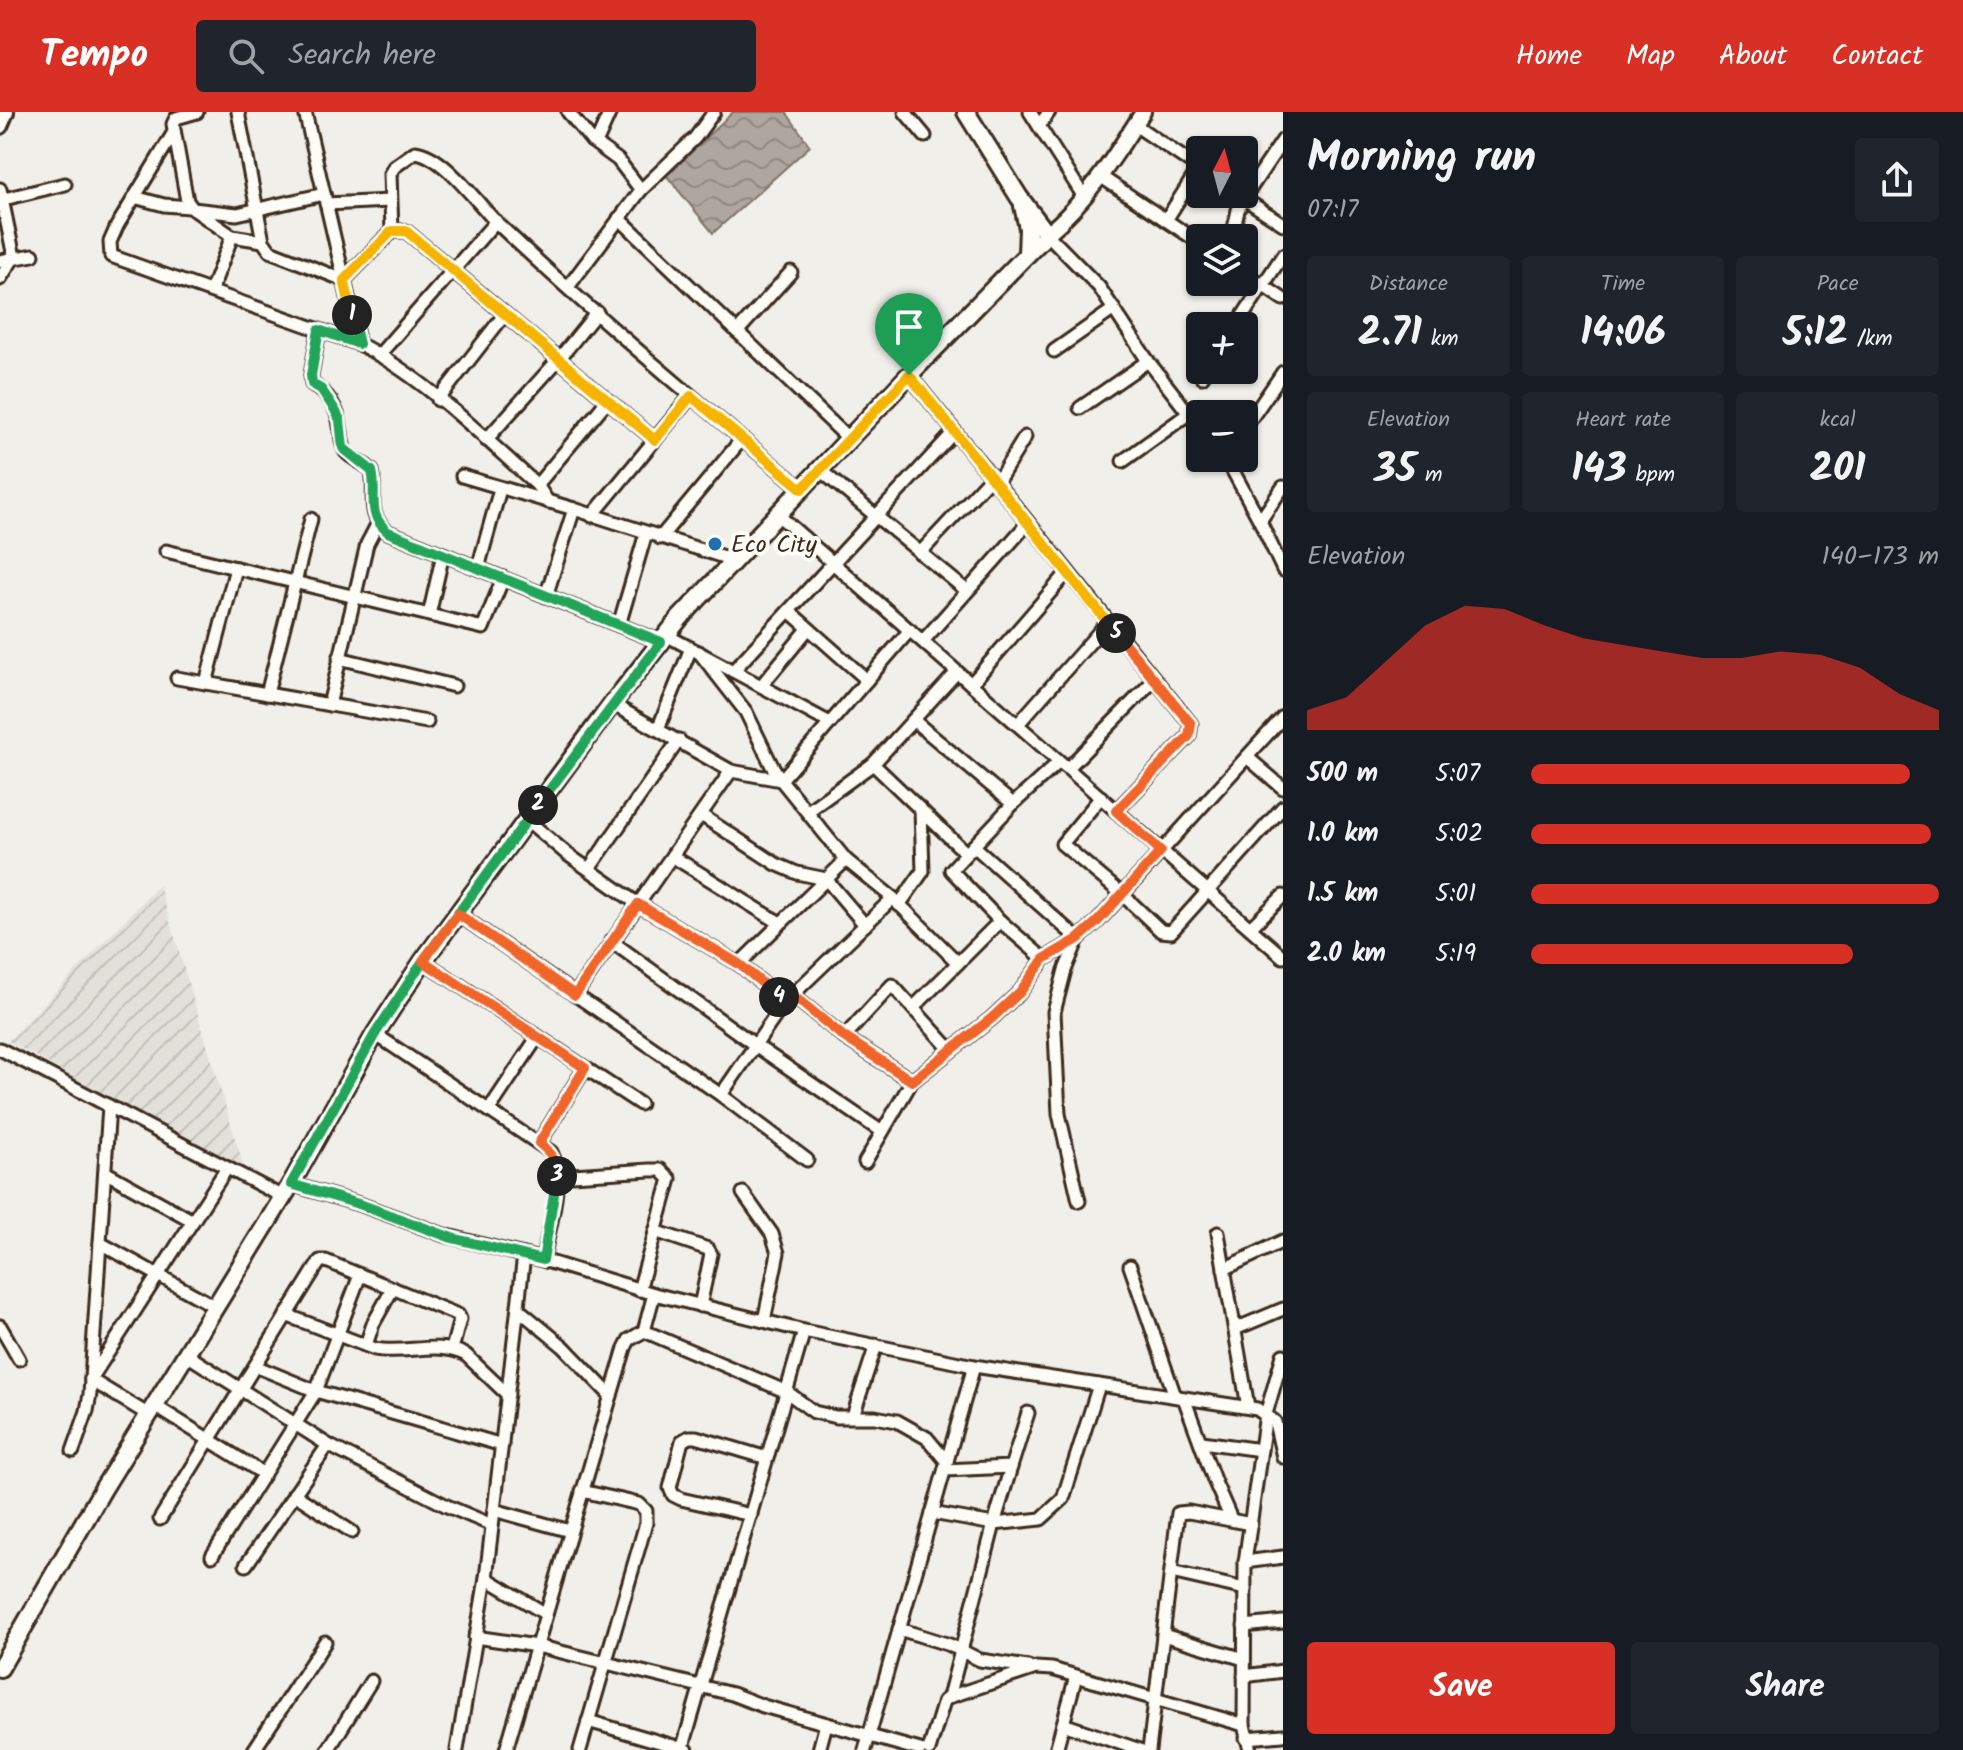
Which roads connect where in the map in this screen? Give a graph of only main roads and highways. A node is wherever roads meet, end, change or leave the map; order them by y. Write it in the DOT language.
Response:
graph roads {
  1 [pos="966,112"];
  2 [pos="1019,197"];
  3 [pos="1027,254"];
  4 [pos="2,1659"];
  1 -- 2 [label="main road"];
  2 -- 3 [label="main road"];
  2 -- 3 [label="main road"];
  3 -- 4 [label="main road"];
}
